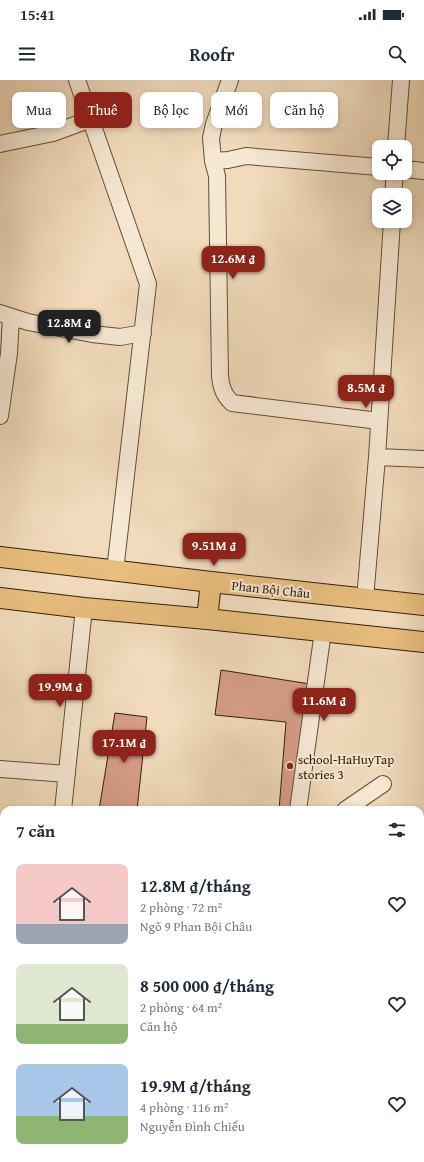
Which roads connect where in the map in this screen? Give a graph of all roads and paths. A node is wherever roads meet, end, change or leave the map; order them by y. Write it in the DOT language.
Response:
graph roads {
  1 [pos="77,80"];
  2 [pos="230,80"];
  3 [pos="400,80"];
  4 [pos="81,92"];
  5 [pos="74,125"];
  6 [pos="94,128"];
  7 [pos="396,140"];
  8 [pos="0,144"];
  9 [pos="213,161"];
  10 [pos="372,166"];
  11 [pos="412,170"];
  12 [pos="424,171"];
  13 [pos="392,228"];
  14 [pos="5,315"];
  15 [pos="143,333"];
  16 [pos="0,416"];
  17 [pos="379,421"];
  18 [pos="377,457"];
  19 [pos="424,459"];
  20 [pos="0,557"];
  21 [pos="115,571"];
  22 [pos="211,582"];
  23 [pos="0,598"];
  24 [pos="365,599"];
  25 [pos="424,605"];
  26 [pos="84,608"];
  27 [pos="207,619"];
  28 [pos="323,631"];
  29 [pos="424,642"];
  30 [pos="0,769"];
  31 [pos="67,774"];
  32 [pos="383,784"];
  33 [pos="63,806"];
  34 [pos="299,806"];
  35 [pos="351,806"];
  1 -- 4 [label="street"];
  2 -- 9 [label="street"];
  3 -- 7 [label="street"];
  5 -- 8 [label="street"];
  6 -- 15 [label="street"];
  9 -- 10 [label="street"];
  9 -- 17 [label="street"];
  11 -- 12 [label="street"];
  13 -- 17 [label="street"];
  14 -- 15 [label="street"];
  14 -- 16 [label="street"];
  15 -- 21 [label="street"];
  17 -- 18 [label="street"];
  18 -- 19 [label="street"];
  18 -- 24 [label="street"];
  20 -- 21 [label="main road, Phan Bội Châu"];
  21 -- 22 [label="main road, Phan Bội Châu"];
  22 -- 24 [label="main road, Phan Bội Châu"];
  22 -- 27 [label="main road"];
  23 -- 26 [label="main road"];
  24 -- 25 [label="main road, Phan Bội Châu"];
  26 -- 27 [label="main road"];
  26 -- 31 [label="street"];
  27 -- 28 [label="main road"];
  28 -- 29 [label="main road"];
  28 -- 34 [label="street"];
  30 -- 31 [label="street"];
  31 -- 33 [label="street"];
  32 -- 35 [label="street"];
}
